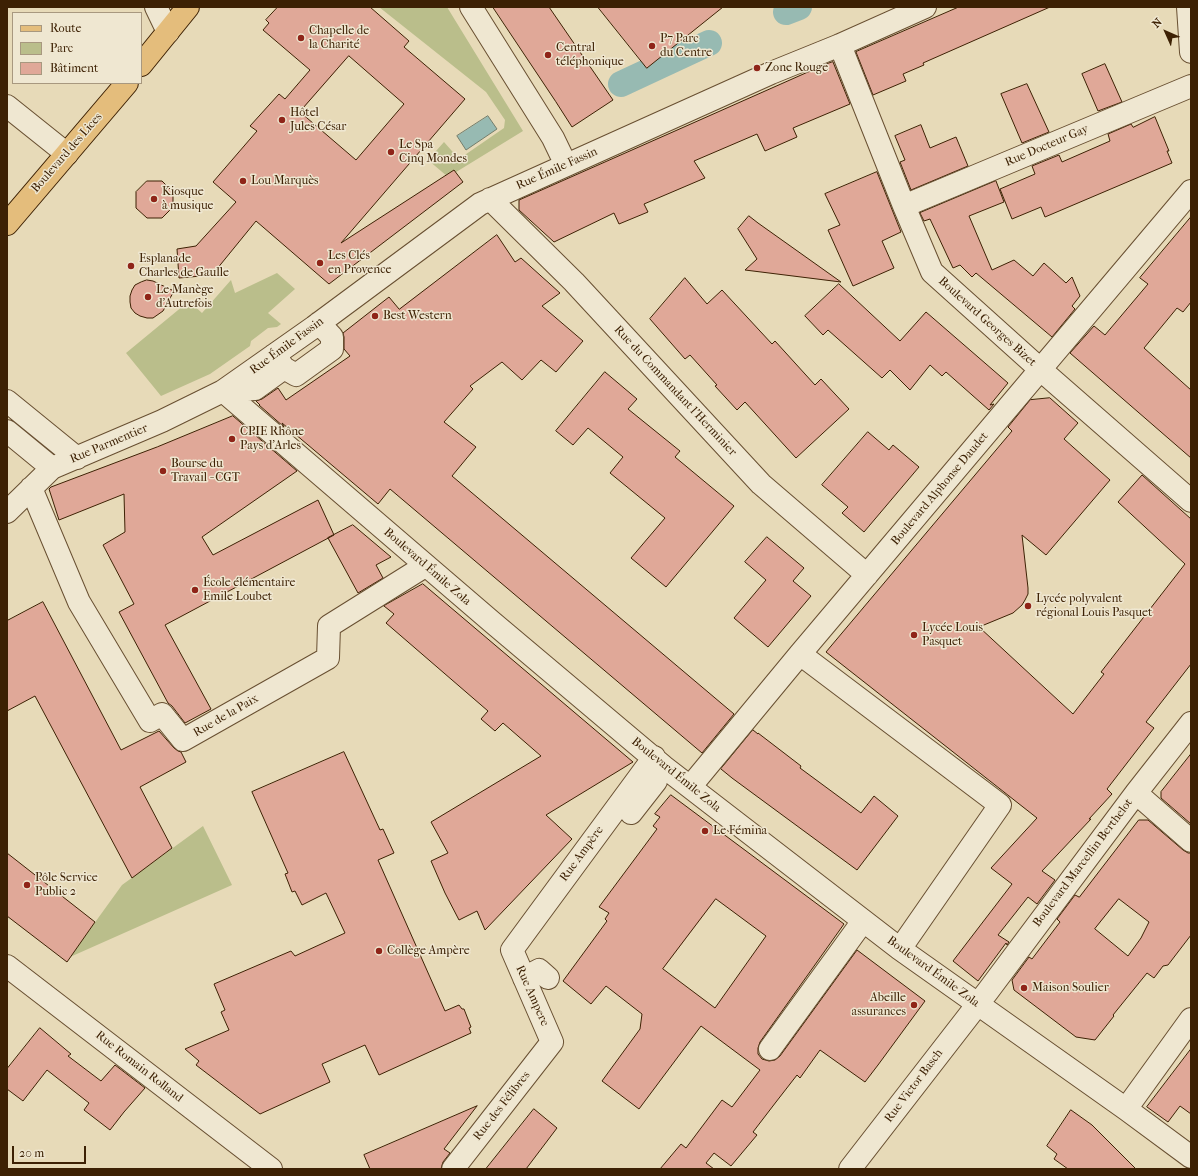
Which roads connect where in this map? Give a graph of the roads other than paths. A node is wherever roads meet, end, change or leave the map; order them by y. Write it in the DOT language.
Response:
graph roads {
  1 [pos="156,7"];
  2 [pos="188,7"];
  3 [pos="471,7"];
  4 [pos="925,7"];
  5 [pos="1188,7"];
  6 [pos="168,32"];
  7 [pos="840,45"];
  8 [pos="1191,52"];
  9 [pos="142,64"];
  10 [pos="125,84"];
  11 [pos="1191,86"];
  12 [pos="7,106"];
  13 [pos="66,154"];
  14 [pos="566,165"];
  15 [pos="1191,191"];
  16 [pos="490,199"];
  17 [pos="904,206"];
  18 [pos="7,224"];
  19 [pos="319,323"];
  20 [pos="279,362"];
  21 [pos="1041,370"];
  22 [pos="223,391"];
  23 [pos="7,393"];
  24 [pos="7,401"];
  25 [pos="30,420"];
  26 [pos="7,431"];
  27 [pos="77,458"];
  28 [pos="52,468"];
  29 [pos="31,488"];
  30 [pos="1191,501"];
  31 [pos="7,512"];
  32 [pos="426,566"];
  33 [pos="867,575"];
  34 [pos="800,654"];
  35 [pos="1191,723"];
  36 [pos="654,758"];
  37 [pos="690,787"];
  38 [pos="1136,793"];
  39 [pos="631,812"];
  40 [pos="1191,842"];
  41 [pos="863,921"];
  42 [pos="900,949"];
  43 [pos="512,950"];
  44 [pos="7,966"];
  45 [pos="524,978"];
  46 [pos="548,978"];
  47 [pos="977,1003"];
  48 [pos="1191,1020"];
  49 [pos="552,1042"];
  50 [pos="770,1049"];
  51 [pos="1126,1108"];
  52 [pos="1191,1157"];
  53 [pos="272,1169"];
  54 [pos="453,1169"];
  55 [pos="850,1169"];
  1 -- 6 [label="street"];
  2 -- 6 [label="main road"];
  3 -- 14 [label="street"];
  4 -- 7 [label="street, Rue Émile Fassin"];
  5 -- 8 [label="street"];
  6 -- 9 [label="main road"];
  7 -- 14 [label="street, Rue Émile Fassin"];
  7 -- 17 [label="street, Boulevard Georges Bizet"];
  10 -- 13 [label="main road, Boulevard des Lices"];
  11 -- 17 [label="street, Rue Docteur Gay"];
  12 -- 13 [label="street"];
  13 -- 18 [label="main road, Boulevard des Lices"];
  14 -- 16 [label="street, Rue Émile Fassin"];
  15 -- 21 [label="street, Boulevard Alphonse Daudet"];
  16 -- 19 [label="street, Rue Émile Fassin"];
  16 -- 33 [label="street, Rue du Commandant l'Herminier"];
  17 -- 21 [label="street, Boulevard Georges Bizet"];
  19 -- 20 [label="street, Rue Émile Fassin"];
  19 -- 20 [label="street"];
  20 -- 22 [label="street, Rue Émile Fassin"];
  21 -- 30 [label="street, Boulevard Georges Bizet"];
  21 -- 33 [label="street, Boulevard Alphonse Daudet"];
  22 -- 27 [label="street, Rue Parmentier"];
  22 -- 32 [label="street, Boulevard Émile Zola"];
  23 -- 25 [label="street"];
  24 -- 25 [label="street"];
  25 -- 27 [label="street"];
  26 -- 28 [label="street"];
  27 -- 28 [label="street, Rue Parmentier"];
  28 -- 29 [label="street, Rue Parmentier"];
  29 -- 31 [label="street, Rue Parmentier"];
  29 -- 32 [label="street, Rue de la Paix"];
  32 -- 36 [label="street, Boulevard Émile Zola"];
  33 -- 34 [label="street, Boulevard Alphonse Daudet"];
  34 -- 37 [label="street, Boulevard Alphonse Daudet"];
  34 -- 42 [label="street"];
  35 -- 38 [label="street, Boulevard Marcellin Berthelot"];
  36 -- 37 [label="street, Boulevard Émile Zola"];
  36 -- 39 [label="street"];
  36 -- 43 [label="street, Rue Ampère"];
  37 -- 41 [label="street, Boulevard Émile Zola"];
  38 -- 40 [label="street"];
  38 -- 47 [label="street, Boulevard Marcellin Berthelot"];
  41 -- 42 [label="street, Boulevard Émile Zola"];
  41 -- 50 [label="street"];
  42 -- 47 [label="street, Boulevard Émile Zola"];
  43 -- 45 [label="street, Rue Ampere"];
  44 -- 53 [label="street, Rue Romain Rolland"];
  45 -- 46 [label="street"];
  45 -- 49 [label="street, Rue Ampere"];
  47 -- 51 [label="street, Boulevard Émile Zola"];
  47 -- 55 [label="street, Rue Victor Basch"];
  48 -- 51 [label="street"];
  49 -- 54 [label="street, Rue des Félibres"];
  51 -- 52 [label="street, Boulevard Émile Zola"];
}
